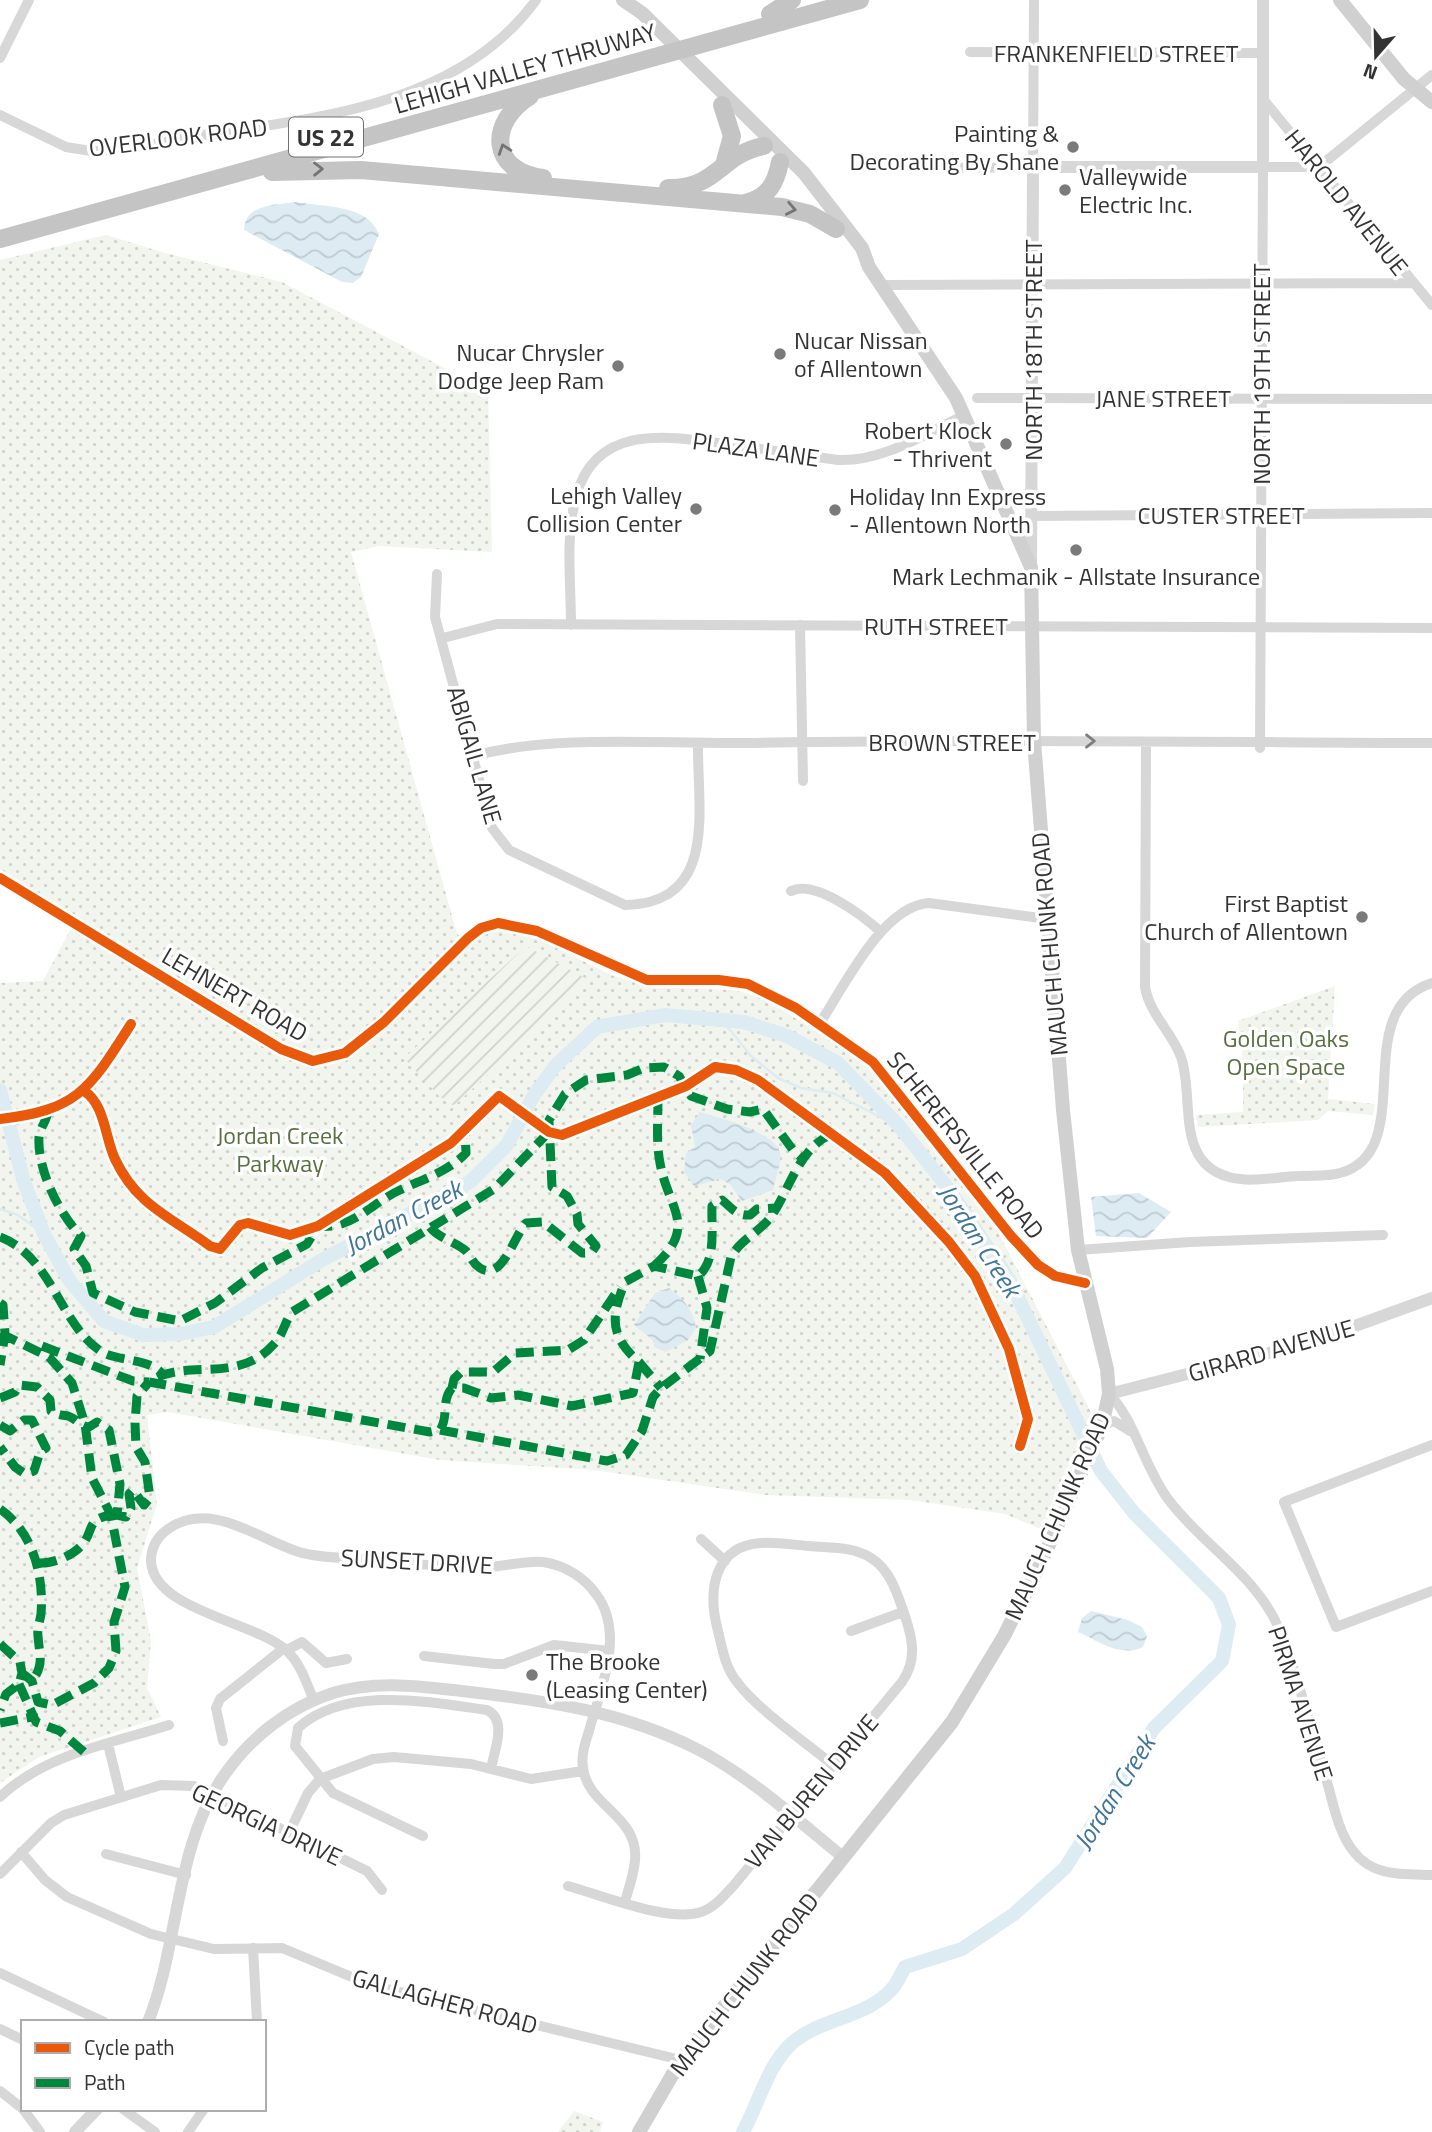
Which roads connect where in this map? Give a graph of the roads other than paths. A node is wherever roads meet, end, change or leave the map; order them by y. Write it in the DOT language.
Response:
graph roads {
  1 [pos="29,0"];
  2 [pos="536,0"];
  3 [pos="622,0"];
  4 [pos="792,0"];
  5 [pos="820,0"];
  6 [pos="860,0"];
  7 [pos="1034,0"];
  8 [pos="1263,0"];
  9 [pos="1340,0"];
  10 [pos="770,14"];
  11 [pos="684,43"];
  12 [pos="656,51"];
  13 [pos="970,52"];
  14 [pos="1034,53"];
  15 [pos="1263,53"];
  16 [pos="0,58"];
  17 [pos="1432,75"];
  18 [pos="544,88"];
  19 [pos="1415,90"];
  20 [pos="1263,99"];
  21 [pos="1432,102"];
  22 [pos="722,105"];
  23 [pos="1432,111"];
  24 [pos="0,115"];
  25 [pos="774,152"];
  26 [pos="724,166"];
  27 [pos="1033,167"];
  28 [pos="1263,167"];
  29 [pos="1320,167"];
  30 [pos="933,168"];
  31 [pos="226,176"];
  32 [pos="742,204"];
  33 [pos="0,228"];
  34 [pos="836,229"];
  35 [pos="0,239"];
  36 [pos="869,267"];
  37 [pos="1262,284"];
  38 [pos="1413,284"];
  39 [pos="882,285"];
  40 [pos="1033,285"];
  41 [pos="1432,305"];
  42 [pos="977,398"];
  43 [pos="1033,398"];
  44 [pos="1261,399"];
  45 [pos="1432,399"];
  46 [pos="965,415"];
  47 [pos="1432,513"];
  48 [pos="1261,514"];
  49 [pos="1032,516"];
  50 [pos="1010,518"];
  51 [pos="1031,567"];
  52 [pos="437,574"];
  53 [pos="571,625"];
  54 [pos="800,625"];
  55 [pos="1032,627"];
  56 [pos="1261,627"];
  57 [pos="1432,628"];
  58 [pos="443,638"];
  59 [pos="1034,741"];
  60 [pos="803,742"];
  61 [pos="1146,742"];
  62 [pos="698,743"];
  63 [pos="1432,743"];
  64 [pos="1260,745"];
  65 [pos="473,756"];
  66 [pos="803,781"];
  67 [pos="0,878"];
  68 [pos="791,891"];
  69 [pos="1047,919"];
  70 [pos="881,932"];
  71 [pos="468,938"];
  72 [pos="1432,983"];
  73 [pos="820,1023"];
  74 [pos="1384,1235"];
  75 [pos="1078,1250"];
  76 [pos="1085,1283"];
  77 [pos="1432,1297"];
  78 [pos="1109,1394"];
  79 [pos="1102,1426"];
  80 [pos="1131,1431"];
  81 [pos="1432,1445"];
  82 [pos="701,1539"];
  83 [pos="725,1561"];
  84 [pos="1432,1591"];
  85 [pos="904,1612"];
  86 [pos="851,1630"];
  87 [pos="285,1649"];
  88 [pos="609,1651"];
  89 [pos="424,1656"];
  90 [pos="347,1659"];
  91 [pos="314,1700"];
  92 [pos="594,1710"];
  93 [pos="169,1726"];
  94 [pos="223,1741"];
  95 [pos="108,1744"];
  96 [pos="833,1765"];
  97 [pos="491,1769"];
  98 [pos="583,1771"];
  99 [pos="320,1779"];
  100 [pos="212,1795"];
  101 [pos="0,1797"];
  102 [pos="121,1797"];
  103 [pos="791,1815"];
  104 [pos="289,1833"];
  105 [pos="423,1836"];
  106 [pos="21,1852"];
  107 [pos="106,1854"];
  108 [pos="844,1858"];
  109 [pos="0,1874"];
  110 [pos="186,1875"];
  111 [pos="1432,1875"];
  112 [pos="568,1886"];
  113 [pos="382,1890"];
  114 [pos="625,1901"];
  115 [pos="170,1938"];
  116 [pos="253,1948"];
  117 [pos="0,1973"];
  118 [pos="100,2020"];
  119 [pos="149,2020"];
  120 [pos="257,2020"];
  121 [pos="0,2029"];
  122 [pos="21,2039"];
  123 [pos="681,2060"];
  124 [pos="0,2091"];
  125 [pos="21,2107"];
  126 [pos="24,2111"];
  127 [pos="95,2111"];
  128 [pos="126,2111"];
  129 [pos="203,2111"];
  130 [pos="40,2132"];
  131 [pos="75,2132"];
  132 [pos="155,2132"];
  133 [pos="188,2132"];
  134 [pos="639,2132"];
  1 -- 16 [label="street"];
  2 -- 24 [label="street, OVERLOOK ROAD"];
  3 -- 22 [label="main road"];
  3 -- 25 [label="main road"];
  4 -- 10 [label="highway"];
  5 -- 10 [label="highway, LEHIGH VALLEY THRUWAY / US 22"];
  6 -- 11 [label="highway, LEHIGH VALLEY THRUWAY / US 22"];
  7 -- 14 [label="street, NORTH 18TH STREET"];
  8 -- 15 [label="street, NORTH 19TH STREET"];
  9 -- 19 [label="main road"];
  10 -- 11 [label="highway, LEHIGH VALLEY THRUWAY / US 22"];
  11 -- 12 [label="highway, LEHIGH VALLEY THRUWAY / US 22"];
  12 -- 18 [label="highway, LEHIGH VALLEY THRUWAY / US 22"];
  12 -- 33 [label="highway, LEHIGH VALLEY THRUWAY / US 22"];
  13 -- 14 [label="street, FRANKENFIELD STREET"];
  14 -- 15 [label="street, FRANKENFIELD STREET"];
  14 -- 27 [label="street, NORTH 18TH STREET"];
  15 -- 20 [label="street, NORTH 19TH STREET"];
  17 -- 19 [label="street"];
  26 -- 18 [label="highway, one-way"];
  18 -- 31 [label="highway, LEHIGH VALLEY THRUWAY / US 22"];
  19 -- 21 [label="main road"];
  19 -- 23 [label="street"];
  19 -- 29 [label="street"];
  20 -- 28 [label="street, NORTH 19TH STREET"];
  20 -- 29 [label="street, HAROLD AVENUE"];
  22 -- 25 [label="main road"];
  22 -- 26 [label="highway"];
  25 -- 26 [label="highway"];
  25 -- 32 [label="highway"];
  25 -- 34 [label="main road"];
  25 -- 36 [label="main road"];
  27 -- 28 [label="street"];
  27 -- 30 [label="street"];
  27 -- 40 [label="street, NORTH 18TH STREET"];
  28 -- 29 [label="street"];
  28 -- 37 [label="street, NORTH 19TH STREET"];
  29 -- 38 [label="street, HAROLD AVENUE"];
  31 -- 32 [label="highway, one-way"];
  31 -- 35 [label="highway, LEHIGH VALLEY THRUWAY / US 22"];
  32 -- 34 [label="highway, one-way"];
  34 -- 36 [label="main road"];
  36 -- 39 [label="main road"];
  37 -- 38 [label="street"];
  37 -- 40 [label="street"];
  37 -- 44 [label="street, NORTH 19TH STREET"];
  38 -- 41 [label="street, HAROLD AVENUE"];
  39 -- 40 [label="street"];
  39 -- 46 [label="main road"];
  40 -- 43 [label="street, NORTH 18TH STREET"];
  42 -- 43 [label="street, JANE STREET"];
  43 -- 44 [label="street, JANE STREET"];
  43 -- 49 [label="street, NORTH 18TH STREET"];
  44 -- 45 [label="street, JANE STREET"];
  44 -- 48 [label="street, NORTH 19TH STREET"];
  46 -- 50 [label="main road"];
  46 -- 53 [label="street, PLAZA LANE"];
  47 -- 48 [label="street, CUSTER STREET"];
  48 -- 49 [label="street, CUSTER STREET"];
  48 -- 56 [label="street, NORTH 19TH STREET"];
  49 -- 50 [label="street, CUSTER STREET"];
  49 -- 51 [label="street, NORTH 18TH STREET"];
  50 -- 51 [label="main road"];
  51 -- 55 [label="main road, NORTH 18TH STREET"];
  52 -- 58 [label="street, ABIGAIL LANE"];
  53 -- 54 [label="street, RUTH STREET"];
  53 -- 58 [label="street, RUTH STREET"];
  54 -- 55 [label="street, RUTH STREET"];
  54 -- 60 [label="street"];
  55 -- 56 [label="street, RUTH STREET"];
  55 -- 59 [label="main road, NORTH 18TH STREET"];
  56 -- 57 [label="street, RUTH STREET"];
  56 -- 64 [label="street, NORTH 19TH STREET"];
  58 -- 65 [label="street, ABIGAIL LANE"];
  59 -- 60 [label="street, BROWN STREET"];
  59 -- 61 [label="street, BROWN STREET, one-way"];
  59 -- 69 [label="main road, MAUCH CHUNK ROAD"];
  60 -- 62 [label="street, BROWN STREET"];
  60 -- 66 [label="street"];
  61 -- 64 [label="street, BROWN STREET"];
  61 -- 72 [label="street"];
  62 -- 65 [label="street, BROWN STREET"];
  62 -- 65 [label="street, ABIGAIL LANE"];
  63 -- 64 [label="street, BROWN STREET"];
  67 -- 71 [label="street, LEHNERT ROAD"];
  68 -- 70 [label="street"];
  69 -- 70 [label="street"];
  69 -- 75 [label="main road, MAUCH CHUNK ROAD"];
  70 -- 73 [label="street"];
  71 -- 73 [label="street, SCHERERSVILLE ROAD"];
  73 -- 76 [label="street, SCHERERSVILLE ROAD"];
  74 -- 75 [label="street"];
  75 -- 76 [label="main road, MAUCH CHUNK ROAD"];
  76 -- 78 [label="main road, MAUCH CHUNK ROAD"];
  77 -- 78 [label="street, GIRARD AVENUE"];
  78 -- 79 [label="main road, MAUCH CHUNK ROAD"];
  78 -- 80 [label="street, PIRMA AVENUE"];
  79 -- 80 [label="street"];
  79 -- 108 [label="main road, MAUCH CHUNK ROAD"];
  80 -- 111 [label="street, PIRMA AVENUE"];
  81 -- 84 [label="street"];
  82 -- 83 [label="street"];
  83 -- 85 [label="street, VAN BUREN DRIVE"];
  83 -- 96 [label="street"];
  85 -- 86 [label="street"];
  85 -- 96 [label="street, VAN BUREN DRIVE"];
  87 -- 88 [label="street, SUNSET DRIVE"];
  87 -- 90 [label="street"];
  87 -- 91 [label="street"];
  87 -- 94 [label="street"];
  88 -- 89 [label="street"];
  88 -- 92 [label="street, SUNSET DRIVE"];
  91 -- 92 [label="street"];
  91 -- 100 [label="street"];
  92 -- 98 [label="street, SUNSET DRIVE"];
  92 -- 103 [label="street"];
  93 -- 95 [label="street"];
  95 -- 101 [label="street"];
  95 -- 102 [label="street"];
  96 -- 103 [label="street, VAN BUREN DRIVE"];
  97 -- 98 [label="street"];
  97 -- 99 [label="street"];
  97 -- 99 [label="street"];
  98 -- 114 [label="street"];
  99 -- 104 [label="street"];
  99 -- 105 [label="street"];
  100 -- 102 [label="street, GEORGIA DRIVE"];
  100 -- 104 [label="street, GEORGIA DRIVE"];
  100 -- 110 [label="street"];
  102 -- 106 [label="street, GEORGIA DRIVE"];
  103 -- 108 [label="street"];
  103 -- 114 [label="street, VAN BUREN DRIVE"];
  104 -- 113 [label="street, GEORGIA DRIVE"];
  106 -- 109 [label="street, GEORGIA DRIVE"];
  106 -- 115 [label="street, GALLAGHER ROAD"];
  107 -- 110 [label="street"];
  108 -- 123 [label="main road, MAUCH CHUNK ROAD"];
  110 -- 115 [label="street"];
  112 -- 114 [label="street, VAN BUREN DRIVE"];
  115 -- 116 [label="street, GALLAGHER ROAD"];
  115 -- 119 [label="street"];
  116 -- 120 [label="street"];
  116 -- 123 [label="street, GALLAGHER ROAD"];
  117 -- 118 [label="street"];
  121 -- 122 [label="street"];
  123 -- 134 [label="main road, MAUCH CHUNK ROAD"];
  124 -- 125 [label="street"];
  126 -- 130 [label="street"];
  127 -- 131 [label="street"];
  128 -- 132 [label="street"];
  129 -- 133 [label="street"];
}
